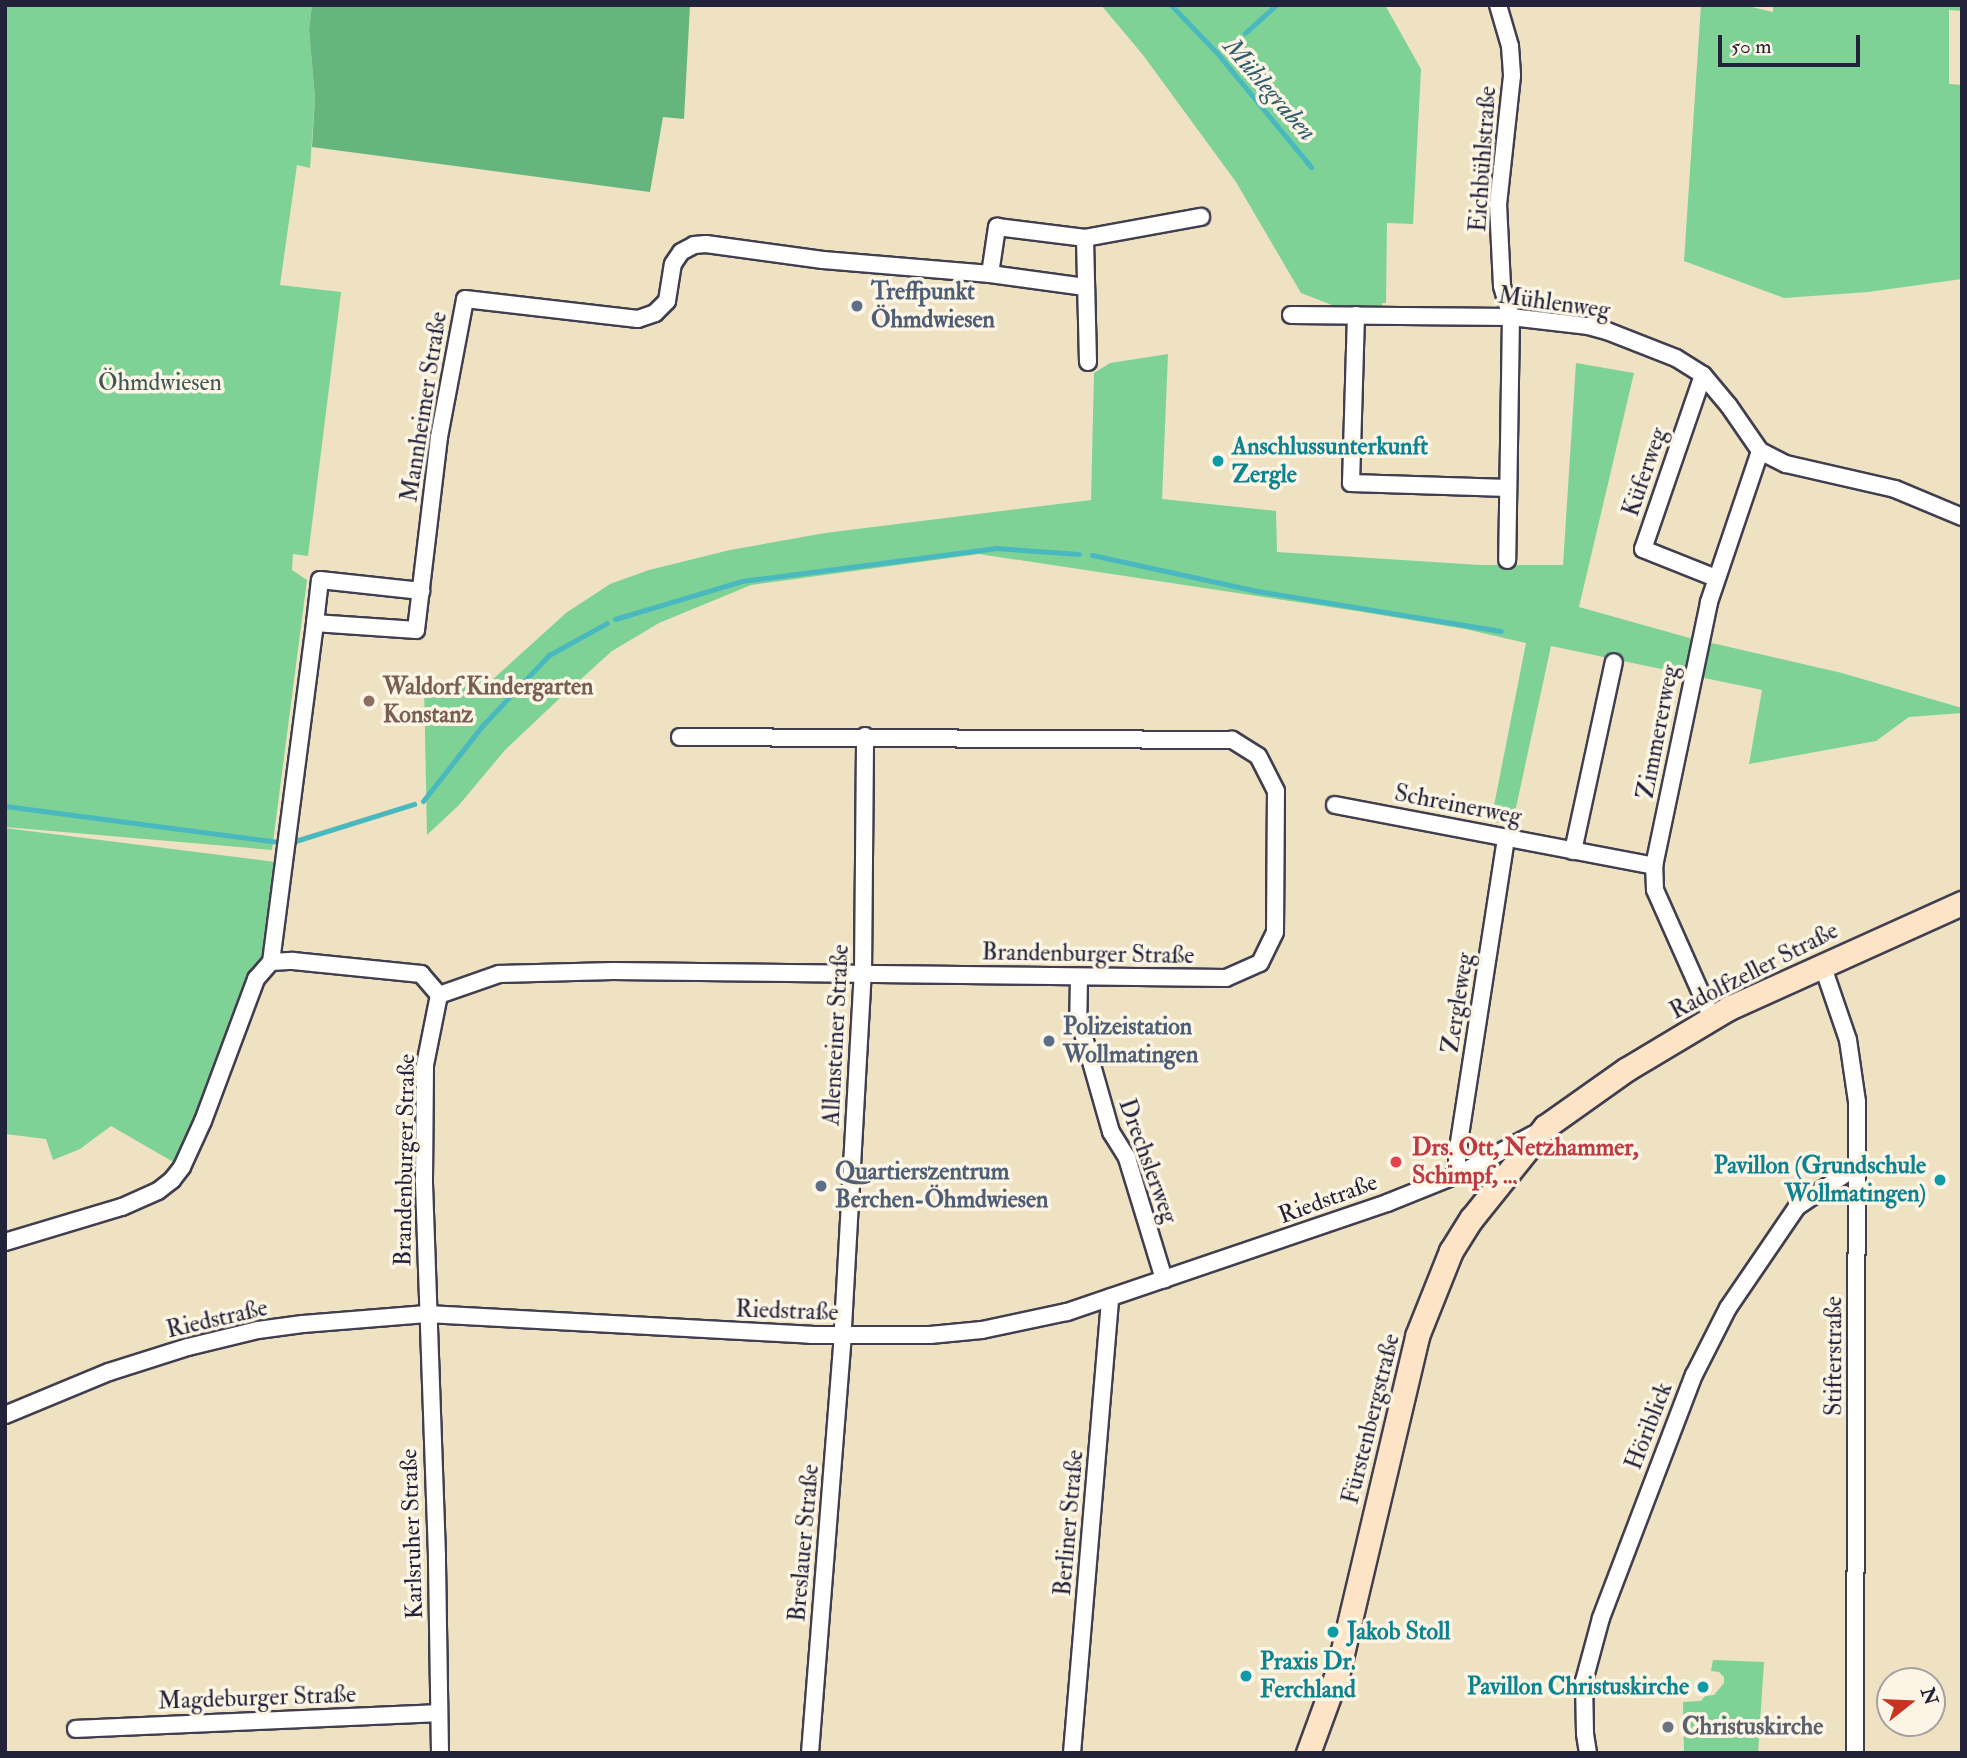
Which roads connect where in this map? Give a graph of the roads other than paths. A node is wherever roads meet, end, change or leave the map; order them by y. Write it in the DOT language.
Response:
graph roads {
  1 [pos="1498,5"];
  2 [pos="1201,218"];
  3 [pos="1085,238"];
  4 [pos="990,274"];
  5 [pos="1085,287"];
  6 [pos="1292,315"];
  7 [pos="1356,315"];
  8 [pos="1511,317"];
  9 [pos="1088,362"];
  10 [pos="1703,375"];
  11 [pos="1760,451"];
  12 [pos="1508,488"];
  13 [pos="1962,517"];
  14 [pos="1507,559"];
  15 [pos="1716,578"];
  16 [pos="421,591"];
  17 [pos="315,623"];
  18 [pos="1614,662"];
  19 [pos="865,736"];
  20 [pos="680,737"];
  21 [pos="1335,804"];
  22 [pos="1506,838"];
  23 [pos="1573,851"];
  24 [pos="1654,866"];
  25 [pos="1962,903"];
  26 [pos="271,962"];
  27 [pos="1822,964"];
  28 [pos="863,974"];
  29 [pos="1080,977"];
  30 [pos="439,995"];
  31 [pos="1712,1018"];
  32 [pos="1545,1127"];
  33 [pos="1857,1166"];
  34 [pos="1457,1175"];
  35 [pos="5,1242"];
  36 [pos="1164,1279"];
  37 [pos="1110,1298"];
  38 [pos="427,1314"];
  39 [pos="843,1336"];
  40 [pos="5,1415"];
  41 [pos="439,1713"];
  42 [pos="76,1728"];
  43 [pos="440,1753"];
  44 [pos="810,1753"];
  45 [pos="1072,1753"];
  46 [pos="1308,1753"];
  47 [pos="1588,1753"];
  48 [pos="1855,1753"];
  1 -- 8 [label="street, Eichbühlstraße"];
  2 -- 3 [label="street"];
  3 -- 4 [label="street"];
  3 -- 5 [label="street"];
  4 -- 5 [label="street, Mannheimer Straße"];
  4 -- 16 [label="street, Mannheimer Straße"];
  5 -- 9 [label="street"];
  6 -- 7 [label="street, Mühlenweg"];
  7 -- 8 [label="street, Mühlenweg"];
  7 -- 12 [label="street"];
  8 -- 10 [label="street, Mühlenweg"];
  8 -- 12 [label="street, Eichbühlstraße"];
  10 -- 11 [label="street, Mühlenweg"];
  10 -- 15 [label="street, Küferweg"];
  11 -- 13 [label="street"];
  11 -- 15 [label="street, Zimmererweg"];
  12 -- 14 [label="street, Eichbühlstraße"];
  15 -- 24 [label="street, Zimmererweg"];
  16 -- 17 [label="street, Mannheimer Straße"];
  16 -- 17 [label="street"];
  17 -- 26 [label="street"];
  18 -- 23 [label="street"];
  19 -- 20 [label="street, Brandenburger Straße"];
  19 -- 28 [label="street, Allensteiner Straße"];
  19 -- 29 [label="street, Brandenburger Straße"];
  21 -- 22 [label="street, Schreinerweg"];
  22 -- 23 [label="street, Schreinerweg"];
  22 -- 34 [label="street, Zergleweg"];
  23 -- 24 [label="street, Schreinerweg"];
  24 -- 31 [label="street, Zimmererweg"];
  25 -- 27 [label="main road, Radolfzeller Straße"];
  26 -- 30 [label="street"];
  26 -- 35 [label="street"];
  27 -- 31 [label="main road, Radolfzeller Straße"];
  27 -- 33 [label="street, Stifterstraße"];
  28 -- 29 [label="street, Brandenburger Straße"];
  28 -- 30 [label="street, Brandenburger Straße"];
  28 -- 39 [label="street, Allensteiner Straße"];
  29 -- 36 [label="street, Drechslerweg"];
  30 -- 38 [label="street, Brandenburger Straße"];
  31 -- 32 [label="main road, Radolfzeller Straße"];
  32 -- 34 [label="street, Riedstraße"];
  32 -- 46 [label="main road, Fürstenbergstraße"];
  33 -- 47 [label="street, Höriblick"];
  33 -- 48 [label="street, Stifterstraße"];
  34 -- 36 [label="street, Riedstraße"];
  36 -- 37 [label="street, Riedstraße"];
  37 -- 39 [label="street, Riedstraße"];
  37 -- 45 [label="street, Berliner Straße"];
  38 -- 39 [label="street, Riedstraße"];
  38 -- 40 [label="street, Riedstraße"];
  38 -- 41 [label="street, Karlsruher Straße"];
  39 -- 44 [label="street, Breslauer Straße"];
  41 -- 42 [label="street, Magdeburger Straße"];
  41 -- 43 [label="street, Karlsruher Straße"];
}
